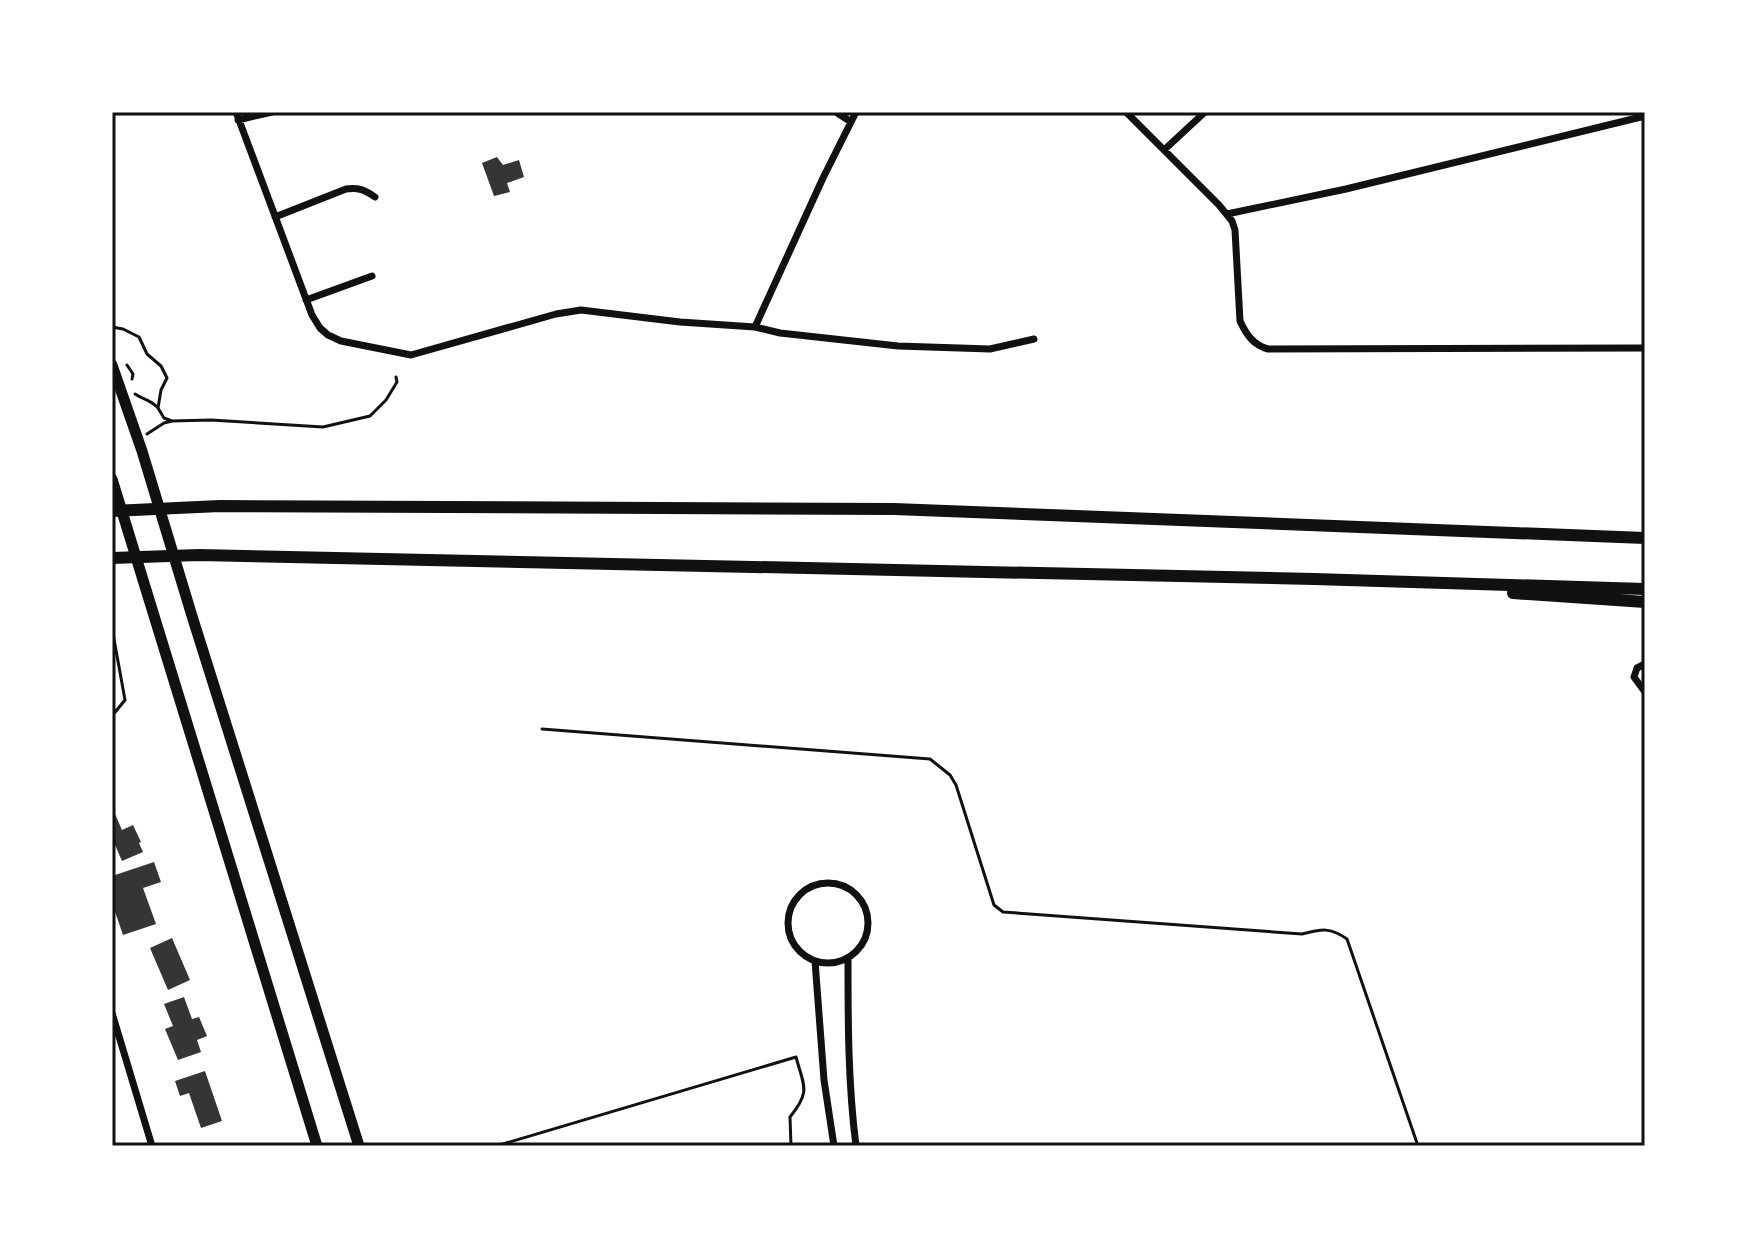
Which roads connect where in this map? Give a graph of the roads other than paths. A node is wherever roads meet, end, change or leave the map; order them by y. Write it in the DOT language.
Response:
graph roads {
  1 [pos="272,112"];
  2 [pos="836,112"];
  3 [pos="856,112"];
  4 [pos="1126,112"];
  5 [pos="1205,112"];
  6 [pos="237,116"];
  7 [pos="1645,116"];
  8 [pos="851,122"];
  9 [pos="1164,150"];
  10 [pos="375,197"];
  11 [pos="1227,214"];
  12 [pos="275,217"];
  13 [pos="372,276"];
  14 [pos="306,300"];
  15 [pos="755,327"];
  16 [pos="1034,339"];
  17 [pos="1645,348"];
  18 [pos="116,362"];
  19 [pos="112,479"];
  20 [pos="112,511"];
  21 [pos="1645,538"];
  22 [pos="112,558"];
  23 [pos="1314,579"];
  24 [pos="1645,589"];
  25 [pos="1645,602"];
  26 [pos="1645,664"];
  27 [pos="1645,692"];
  28 [pos="848,958"];
  29 [pos="815,961"];
  30 [pos="112,1013"];
  31 [pos="152,1146"];
  32 [pos="317,1146"];
  33 [pos="359,1146"];
  34 [pos="496,1146"];
  35 [pos="791,1146"];
  36 [pos="834,1146"];
  37 [pos="856,1146"];
  1 -- 6 [label="street"];
  2 -- 8 [label="street"];
  3 -- 8 [label="street"];
  4 -- 9 [label="street"];
  5 -- 9 [label="street"];
  6 -- 12 [label="street"];
  7 -- 11 [label="street"];
  8 -- 15 [label="street"];
  9 -- 11 [label="street"];
  10 -- 12 [label="street"];
  11 -- 17 [label="street"];
  12 -- 14 [label="street"];
  13 -- 14 [label="street"];
  14 -- 15 [label="street"];
  15 -- 16 [label="street"];
  18 -- 33 [label="main road"];
  19 -- 32 [label="main road"];
  20 -- 21 [label="highway"];
  22 -- 23 [label="highway"];
  23 -- 24 [label="highway"];
  23 -- 25 [label="highway"];
  26 -- 27 [label="street"];
  28 -- 29 [label="street"];
  28 -- 29 [label="street"];
  28 -- 37 [label="street"];
  29 -- 36 [label="street"];
  30 -- 31 [label="street"];
  34 -- 35 [label="lane"];
}
